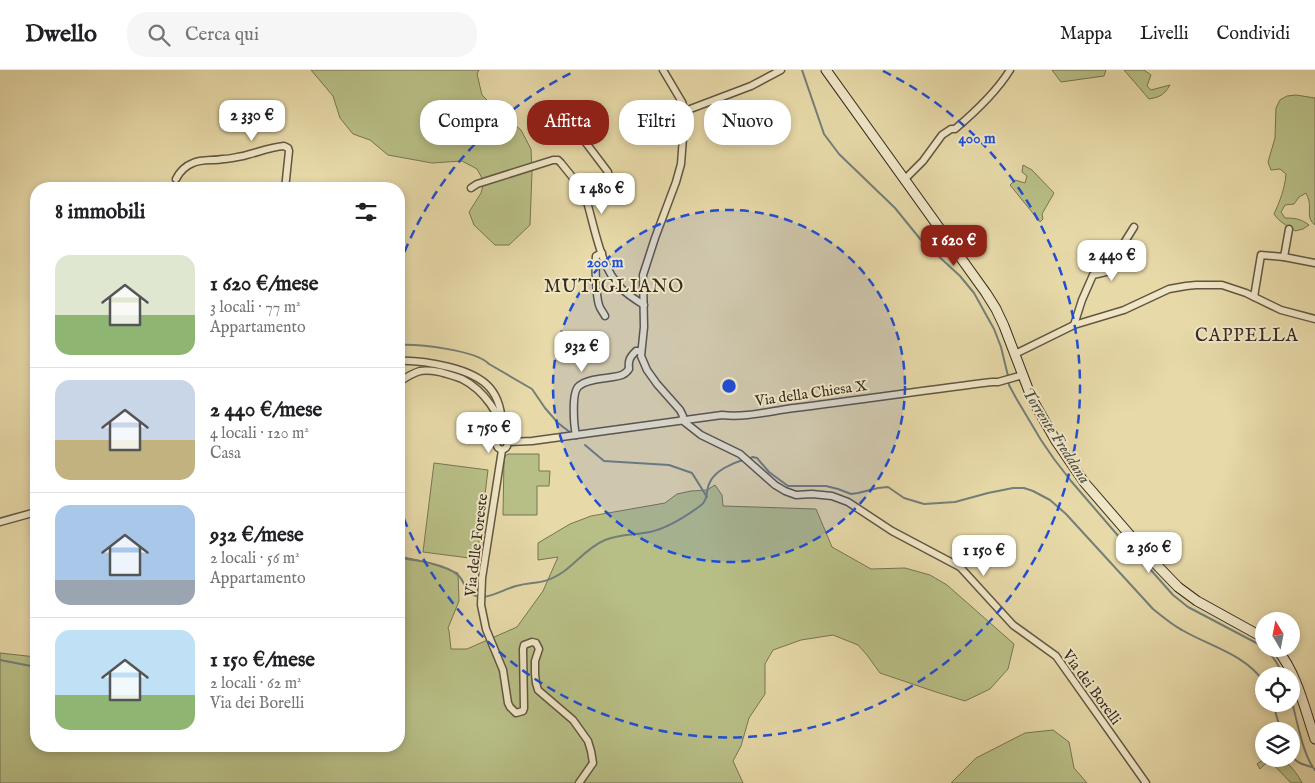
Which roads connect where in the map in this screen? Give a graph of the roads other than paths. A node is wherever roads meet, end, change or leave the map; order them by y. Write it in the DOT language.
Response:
graph roads {
  1 [pos="663,70"];
  2 [pos="781,70"];
  3 [pos="826,70"];
  4 [pos="1010,70"];
  5 [pos="681,100"];
  6 [pos="694,108"];
  7 [pos="588,145"];
  8 [pos="682,145"];
  9 [pos="176,179"];
  10 [pos="905,179"];
  11 [pos="286,182"];
  12 [pos="471,188"];
  13 [pos="590,199"];
  14 [pos="1134,227"];
  15 [pos="1289,229"];
  16 [pos="602,253"];
  17 [pos="1284,257"];
  18 [pos="1315,263"];
  19 [pos="1254,297"];
  20 [pos="644,305"];
  21 [pos="605,316"];
  22 [pos="1315,319"];
  23 [pos="1074,325"];
  24 [pos="641,351"];
  25 [pos="1015,354"];
  26 [pos="405,361"];
  27 [pos="1020,377"];
  28 [pos="405,379"];
  29 [pos="682,420"];
  30 [pos="502,431"];
  31 [pos="576,435"];
  32 [pos="505,440"];
  33 [pos="30,513"];
  34 [pos="1,520"];
  35 [pos="1255,633"];
  36 [pos="1283,658"];
  37 [pos="1315,739"];
  38 [pos="579,783"];
  39 [pos="1146,783"];
  1 -- 5 [label="street"];
  2 -- 6 [label="street"];
  3 -- 10 [label="main road"];
  4 -- 10 [label="street"];
  7 -- 13 [label="street"];
  8 -- 20 [label="street"];
  9 -- 11 [label="street"];
  10 -- 25 [label="main road"];
  12 -- 13 [label="street"];
  13 -- 16 [label="street"];
  14 -- 23 [label="street"];
  15 -- 17 [label="street"];
  16 -- 20 [label="street"];
  16 -- 21 [label="street"];
  17 -- 18 [label="street"];
  17 -- 19 [label="street"];
  19 -- 22 [label="street"];
  19 -- 23 [label="street"];
  20 -- 24 [label="street"];
  23 -- 25 [label="street"];
  24 -- 29 [label="street"];
  24 -- 31 [label="street"];
  25 -- 27 [label="main road"];
  26 -- 30 [label="street"];
  27 -- 29 [label="street, Via della Chiesa X"];
  27 -- 35 [label="main road"];
  28 -- 30 [label="street"];
  29 -- 31 [label="street, Via della Chiesa X"];
  29 -- 39 [label="street, Via dei Borelli"];
  30 -- 32 [label="street"];
  31 -- 32 [label="street, Via della Chiesa X"];
  32 -- 38 [label="street, Via delle Foreste"];
  33 -- 34 [label="street"];
  36 -- 37 [label="main road"];
}
